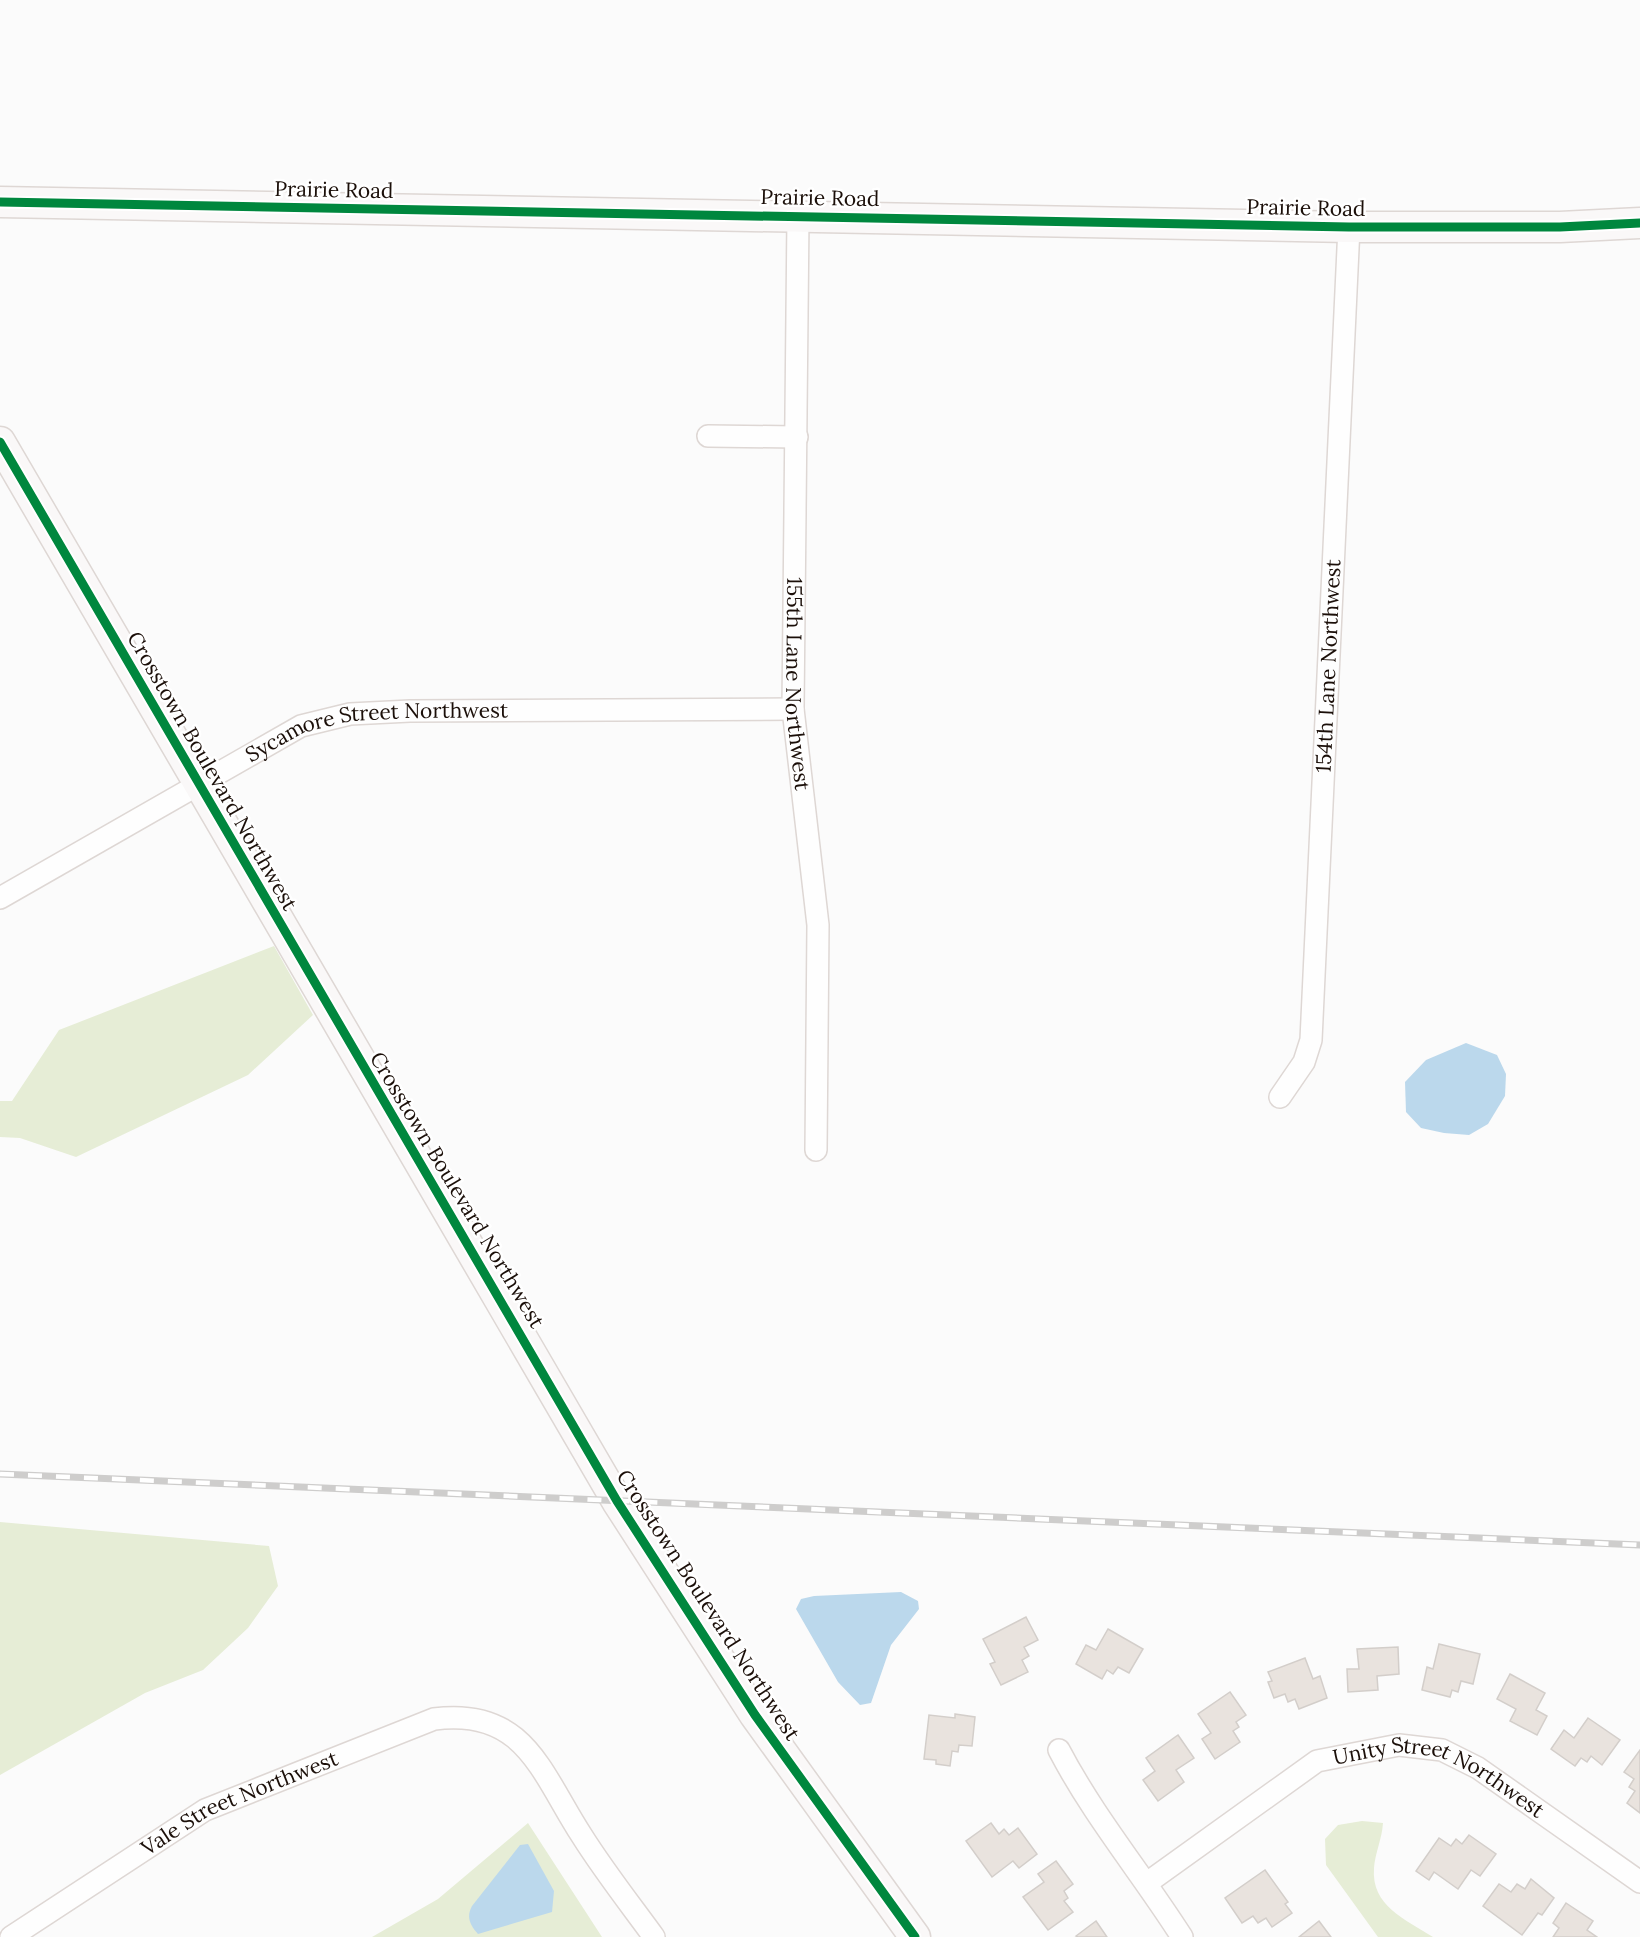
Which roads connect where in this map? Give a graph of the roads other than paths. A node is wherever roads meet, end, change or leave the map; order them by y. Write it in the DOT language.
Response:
graph roads {
  1 [pos="0,202"];
  2 [pos="798,216"];
  3 [pos="1640,223"];
  4 [pos="1349,227"];
  5 [pos="708,436"];
  6 [pos="797,436"];
  7 [pos="0,442"];
  8 [pos="793,709"];
  9 [pos="197,783"];
  10 [pos="0,898"];
  11 [pos="1280,1096"];
  12 [pos="816,1150"];
  13 [pos="1059,1750"];
  14 [pos="1640,1882"];
  15 [pos="1147,1883"];
  16 [pos="11,1937"];
  17 [pos="654,1937"];
  18 [pos="915,1937"];
  19 [pos="1182,1937"];
  1 -- 2 [label="street, Prairie Road"];
  2 -- 4 [label="street, Prairie Road"];
  2 -- 6 [label="street, 155th Lane Northwest"];
  3 -- 4 [label="street, Prairie Road"];
  4 -- 11 [label="street, 154th Lane Northwest"];
  5 -- 6 [label="street"];
  6 -- 8 [label="street, 155th Lane Northwest"];
  7 -- 9 [label="street, Crosstown Boulevard Northwest"];
  8 -- 9 [label="street, Sycamore Street Northwest"];
  8 -- 12 [label="street, 155th Lane Northwest"];
  9 -- 10 [label="street, Sycamore Street Northwest"];
  9 -- 18 [label="street, Crosstown Boulevard Northwest"];
  13 -- 15 [label="street"];
  14 -- 15 [label="street, Unity Street Northwest"];
  15 -- 19 [label="street"];
  16 -- 17 [label="street, Vale Street Northwest"];
}
